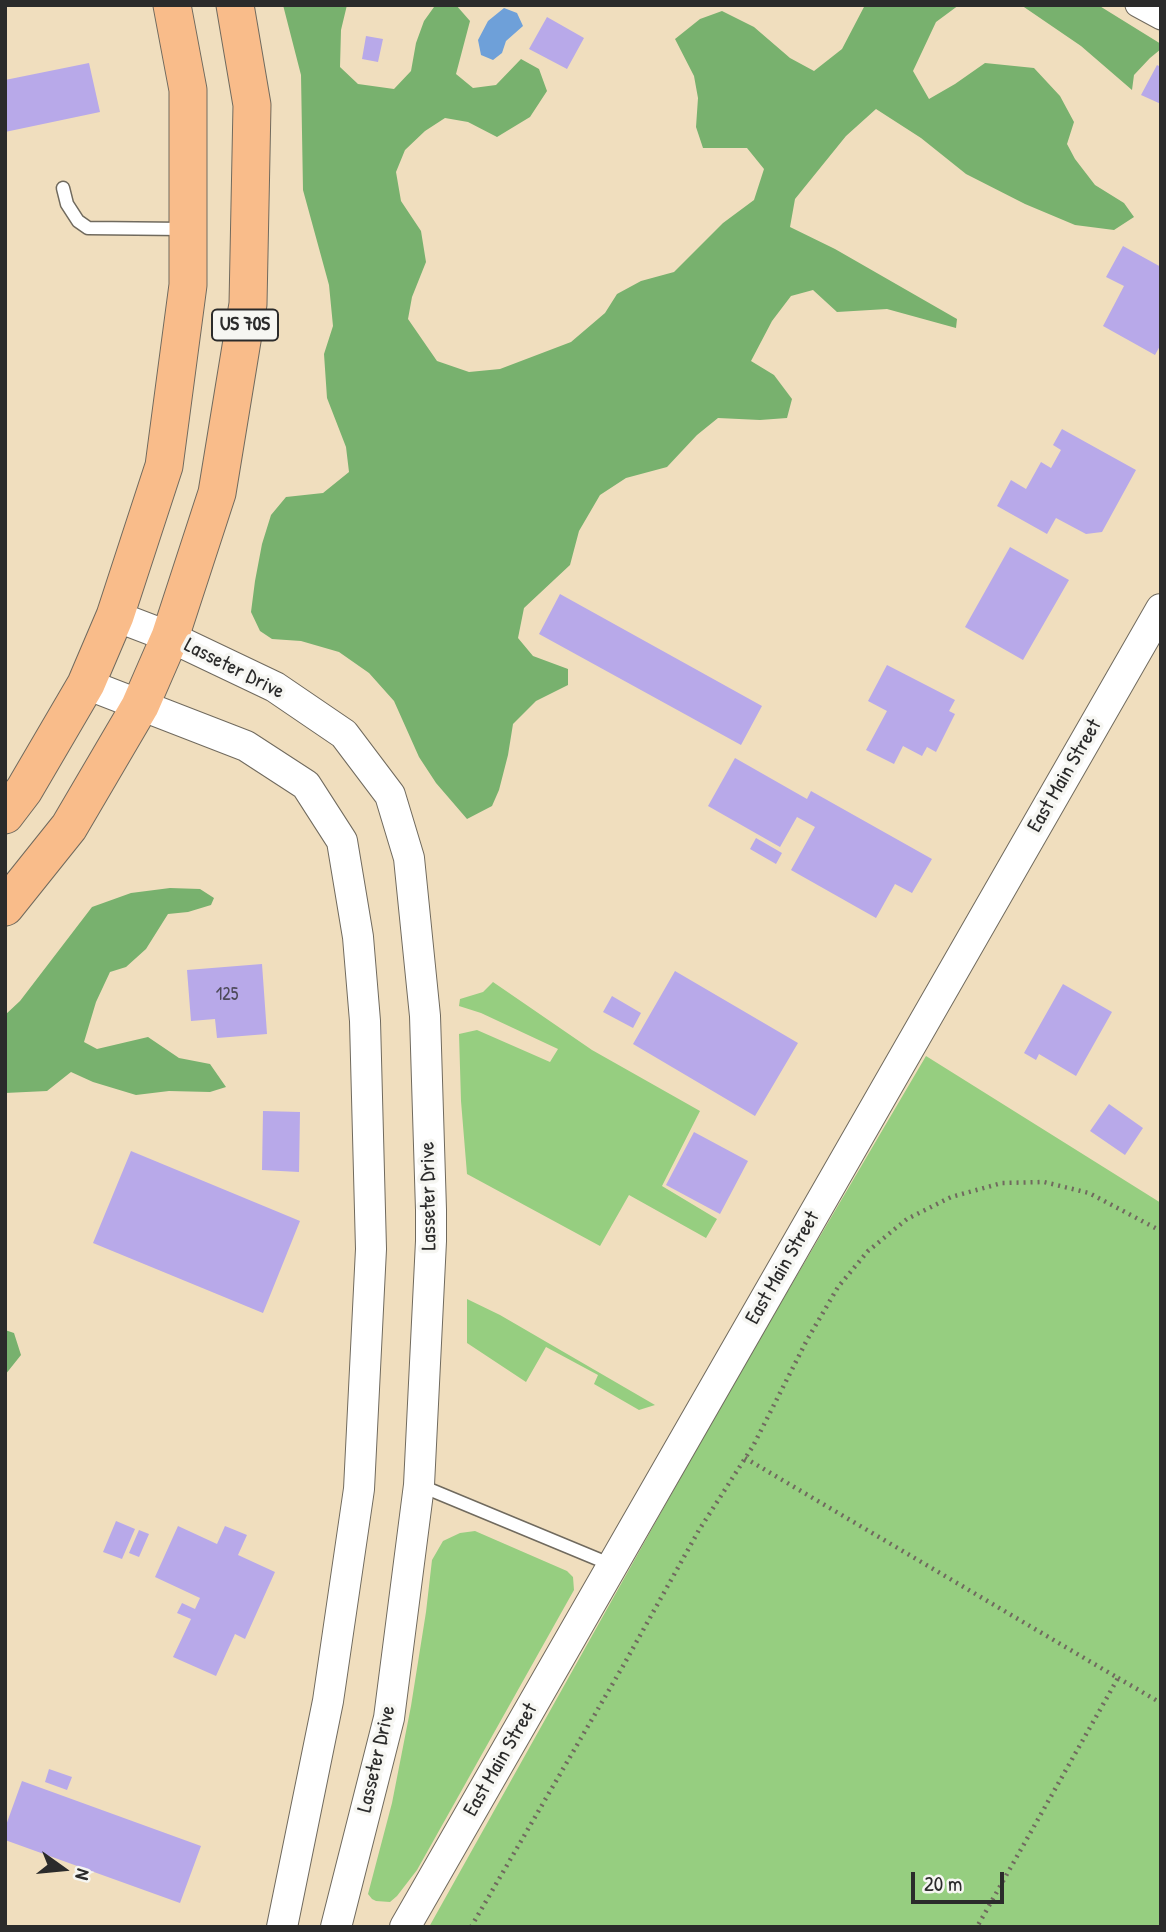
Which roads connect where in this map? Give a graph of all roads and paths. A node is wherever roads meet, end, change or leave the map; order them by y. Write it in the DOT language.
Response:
graph roads {
  1 [pos="173,5"];
  2 [pos="235,5"];
  3 [pos="1137,5"];
  4 [pos="1161,18"];
  5 [pos="62,188"];
  6 [pos="188,229"];
  7 [pos="1161,609"];
  8 [pos="115,616"];
  9 [pos="170,637"];
  10 [pos="86,684"];
  11 [pos="139,706"];
  12 [pos="5,815"];
  13 [pos="5,907"];
  14 [pos="1161,1231"];
  15 [pos="745,1458"];
  16 [pos="419,1485"];
  17 [pos="612,1565"];
  18 [pos="1118,1678"];
  19 [pos="1161,1703"];
  20 [pos="425,1893"];
  21 [pos="282,1927"];
  22 [pos="336,1927"];
  23 [pos="386,1927"];
  24 [pos="405,1927"];
  25 [pos="471,1927"];
  26 [pos="977,1927"];
  1 -- 6 [label="main road, US 70S"];
  2 -- 9 [label="main road, US 70S"];
  3 -- 4 [label="street"];
  5 -- 6 [label="lane"];
  6 -- 8 [label="main road, US 70S"];
  7 -- 17 [label="street, East Main Street"];
  8 -- 9 [label="street, Lasseter Drive"];
  8 -- 10 [label="main road, US 70S"];
  9 -- 11 [label="main road, US 70S"];
  9 -- 16 [label="street, Lasseter Drive"];
  10 -- 11 [label="street"];
  10 -- 12 [label="main road, US 70S"];
  11 -- 13 [label="main road, US 70S"];
  11 -- 21 [label="street"];
  14 -- 15 [label="path"];
  15 -- 18 [label="path"];
  15 -- 25 [label="path"];
  16 -- 17 [label="lane"];
  16 -- 22 [label="street, Lasseter Drive"];
  17 -- 20 [label="street, East Main Street"];
  18 -- 19 [label="path"];
  18 -- 26 [label="path"];
  20 -- 23 [label="street"];
  20 -- 24 [label="street, East Main Street"];
}
